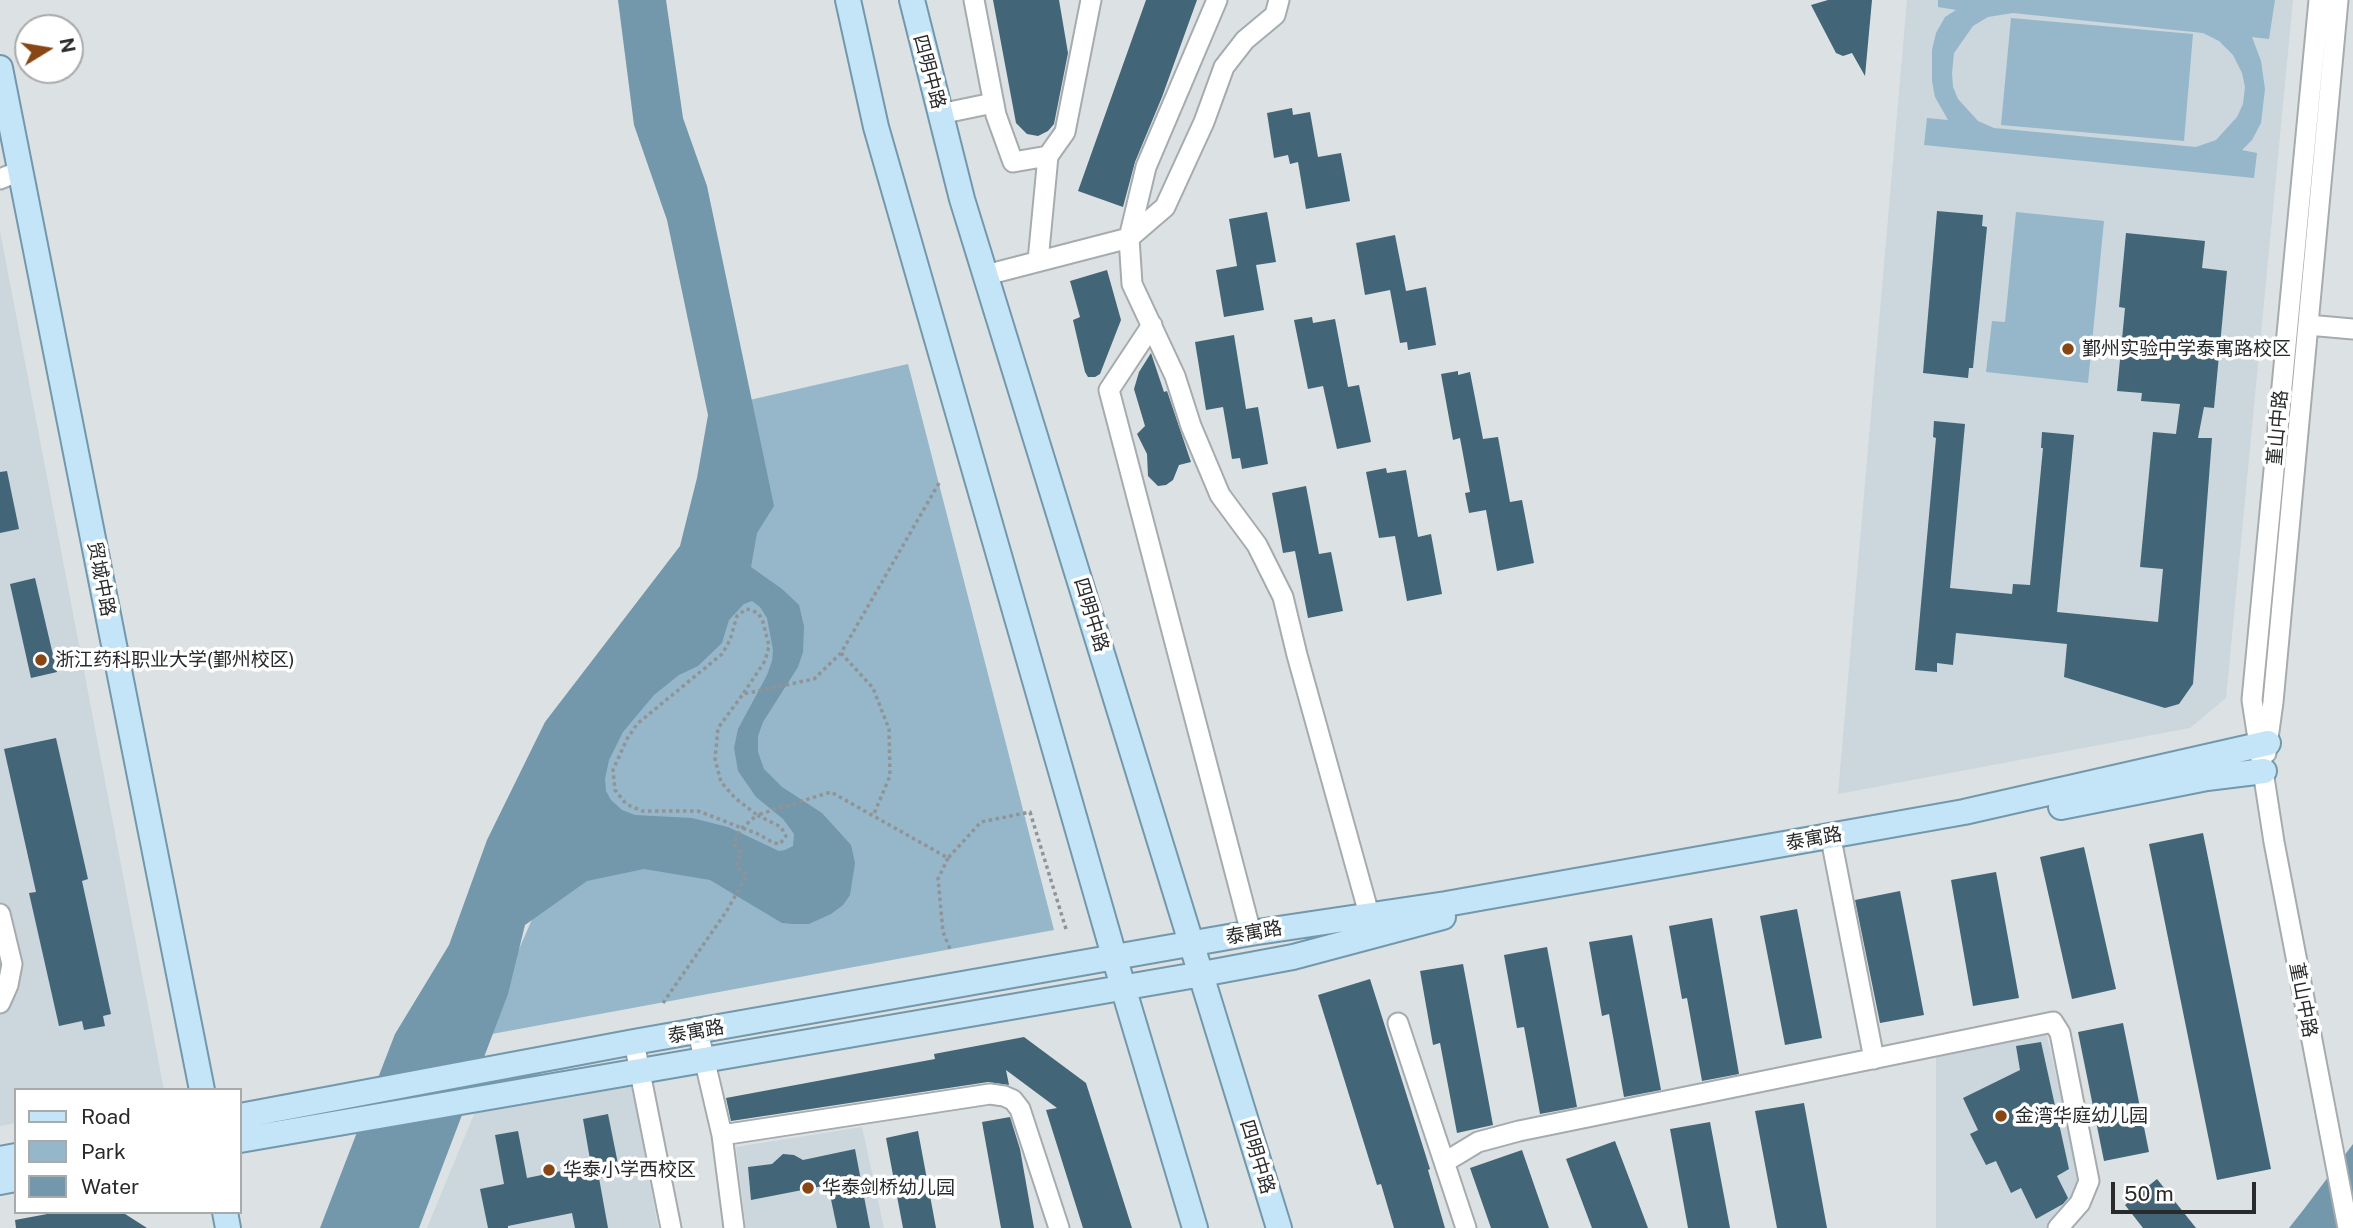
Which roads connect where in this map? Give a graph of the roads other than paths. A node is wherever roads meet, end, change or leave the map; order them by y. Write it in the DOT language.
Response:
graph roads {
  1 [pos="848,0"];
  2 [pos="912,0"];
  3 [pos="974,0"];
  4 [pos="1091,0"];
  5 [pos="1279,0"];
  6 [pos="2319,0"];
  7 [pos="2338,0"];
  8 [pos="1218,2"];
  9 [pos="0,68"];
  10 [pos="993,103"];
  11 [pos="940,114"];
  12 [pos="1048,156"];
  13 [pos="10,175"];
  14 [pos="1129,238"];
  15 [pos="1038,261"];
  16 [pos="986,275"];
  17 [pos="1152,325"];
  18 [pos="2308,325"];
  19 [pos="2353,329"];
  20 [pos="2263,744"];
  21 [pos="2264,771"];
  22 [pos="1833,849"];
  23 [pos="1369,914"];
  24 [pos="0,915"];
  25 [pos="1251,933"];
  26 [pos="1192,943"];
  27 [pos="1115,957"];
  28 [pos="1202,974"];
  29 [pos="1123,988"];
  30 [pos="0,1003"];
  31 [pos="1398,1023"];
  32 [pos="698,1032"];
  33 [pos="634,1042"];
  34 [pos="1874,1059"];
  35 [pos="704,1060"];
  36 [pos="640,1070"];
  37 [pos="202,1088"];
  38 [pos="242,1116"];
  39 [pos="722,1135"];
  40 [pos="242,1140"];
  41 [pos="1446,1162"];
  42 [pos="671,1228"];
  43 [pos="734,1228"];
  44 [pos="1059,1228"];
  45 [pos="1195,1228"];
  46 [pos="1279,1228"];
  47 [pos="1466,1228"];
  48 [pos="2058,1228"];
  49 [pos="2348,1228"];
  1 -- 27 [label="main road"];
  2 -- 11 [label="main road, 四明中路"];
  3 -- 10 [label="street"];
  4 -- 12 [label="street"];
  5 -- 14 [label="street"];
  6 -- 20 [label="street, 堇山中路"];
  7 -- 18 [label="street, 堇山中路"];
  8 -- 14 [label="street"];
  9 -- 13 [label="main road, 贸城中路"];
  10 -- 11 [label="street"];
  10 -- 12 [label="street"];
  11 -- 16 [label="main road, 四明中路"];
  12 -- 15 [label="street"];
  13 -- 37 [label="main road, 贸城中路"];
  14 -- 15 [label="street"];
  14 -- 17 [label="street"];
  15 -- 16 [label="street"];
  16 -- 26 [label="main road, 四明中路"];
  17 -- 23 [label="street"];
  17 -- 25 [label="street"];
  18 -- 19 [label="street"];
  18 -- 20 [label="street, 堇山中路"];
  20 -- 21 [label="street, 堇山中路"];
  20 -- 23 [label="main road, 泰寓路"];
  21 -- 22 [label="main road, 泰寓路"];
  21 -- 49 [label="street, 堇山中路"];
  22 -- 28 [label="main road, 泰寓路"];
  22 -- 34 [label="street"];
  23 -- 25 [label="main road, 泰寓路"];
  24 -- 30 [label="street"];
  25 -- 26 [label="main road, 泰寓路"];
  26 -- 27 [label="main road, 泰寓路"];
  26 -- 28 [label="main road, 四明中路"];
  27 -- 29 [label="main road"];
  27 -- 32 [label="main road, 泰寓路"];
  28 -- 29 [label="main road, 泰寓路"];
  28 -- 46 [label="main road, 四明中路"];
  29 -- 35 [label="main road, 泰寓路"];
  29 -- 45 [label="main road"];
  31 -- 41 [label="street"];
  32 -- 33 [label="main road, 泰寓路"];
  32 -- 35 [label="street"];
  33 -- 36 [label="street"];
  33 -- 38 [label="main road, 泰寓路"];
  34 -- 41 [label="street"];
  34 -- 48 [label="street"];
  35 -- 36 [label="main road, 泰寓路"];
  35 -- 39 [label="street"];
  36 -- 40 [label="main road, 泰寓路"];
  36 -- 42 [label="street"];
  39 -- 43 [label="street"];
  39 -- 44 [label="street"];
  41 -- 47 [label="street"];
}
